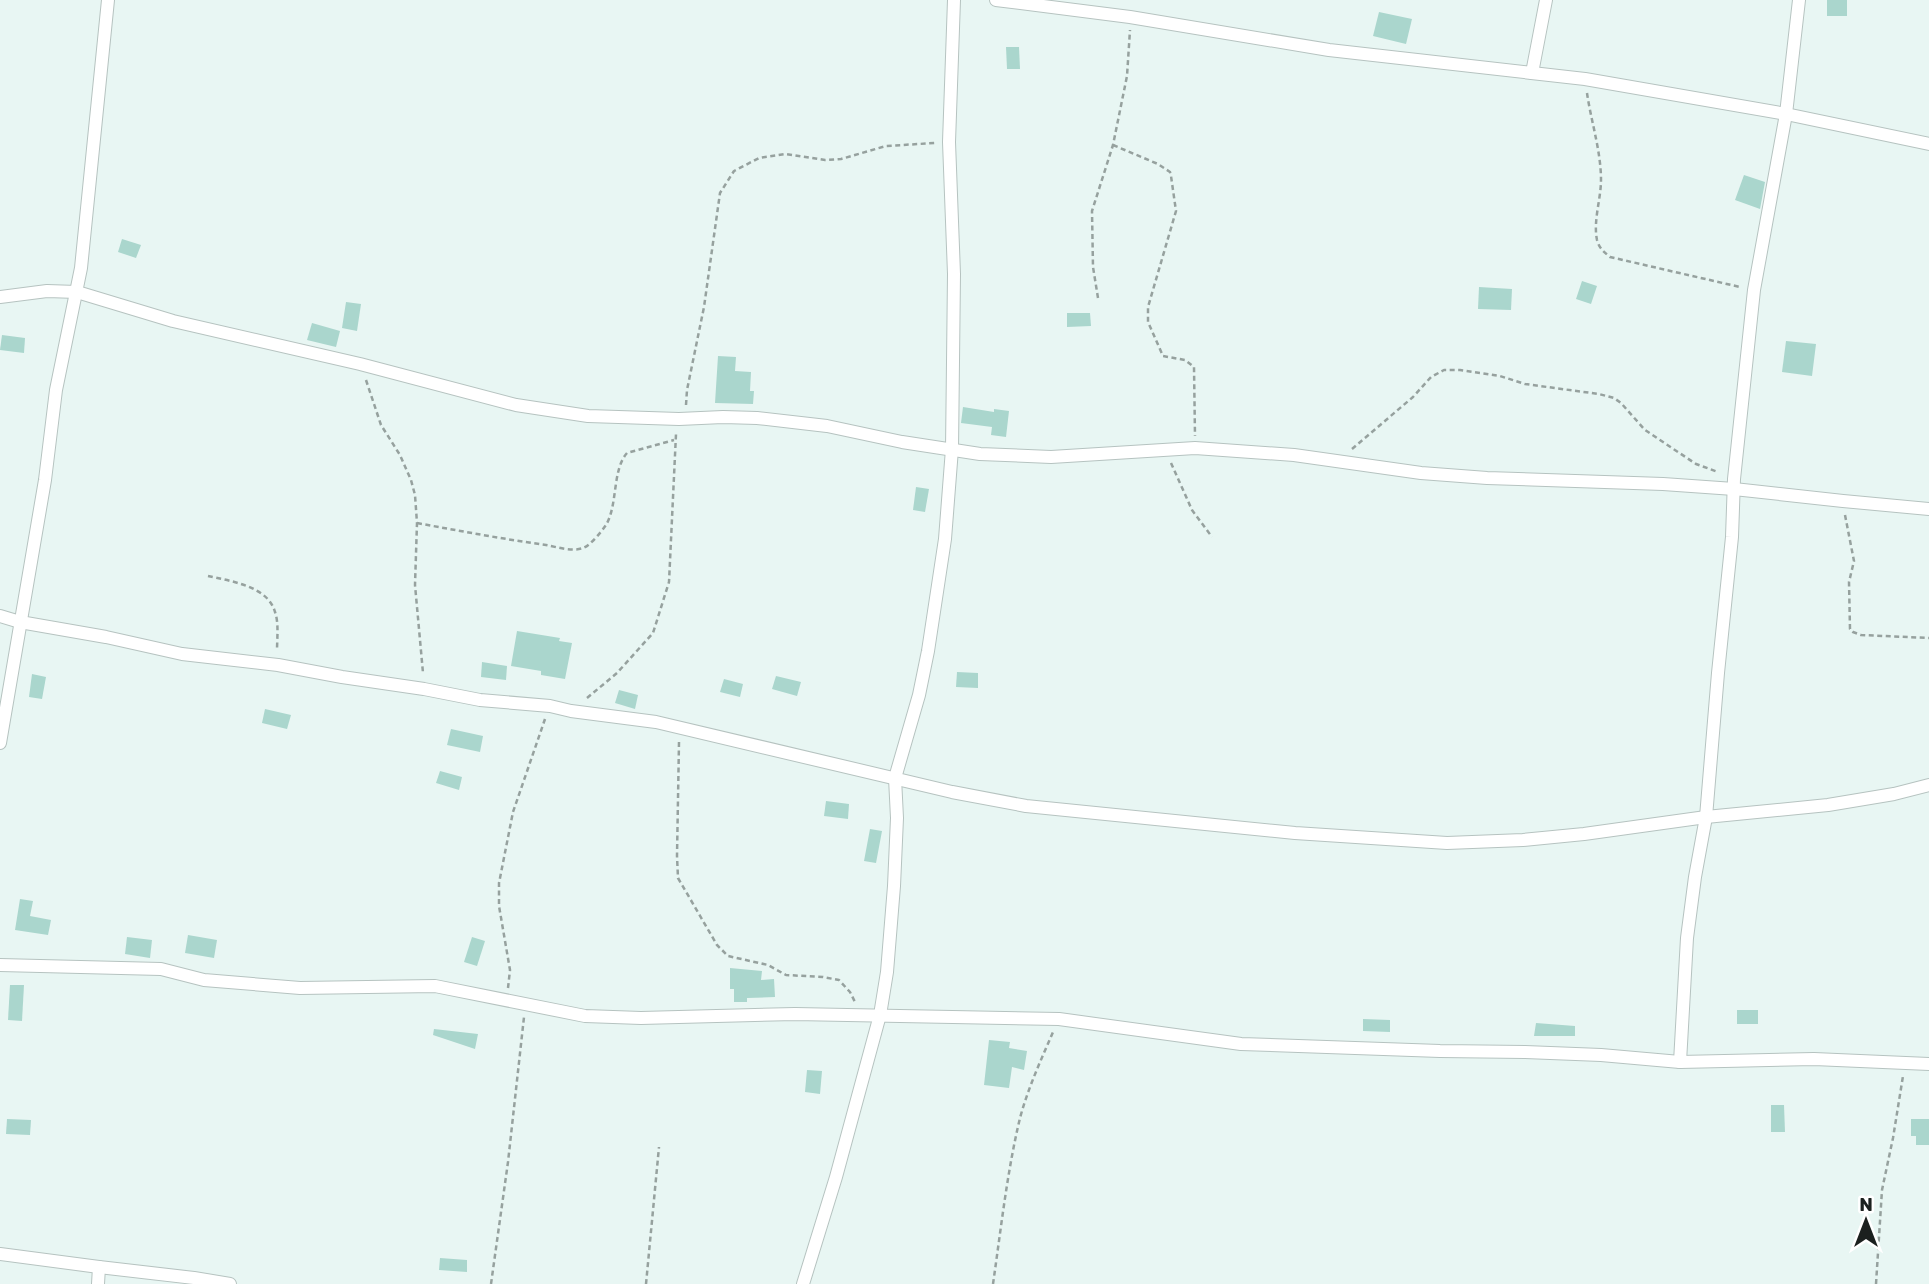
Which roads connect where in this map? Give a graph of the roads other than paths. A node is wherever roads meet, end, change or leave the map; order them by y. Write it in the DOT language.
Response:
graph roads {
  1 [pos="108,0"];
  2 [pos="954,0"];
  3 [pos="996,0"];
  4 [pos="1546,0"];
  5 [pos="1800,0"];
  6 [pos="1532,73"];
  7 [pos="1786,114"];
  8 [pos="1929,144"];
  9 [pos="77,292"];
  10 [pos="0,297"];
  11 [pos="952,449"];
  12 [pos="1734,484"];
  13 [pos="1929,509"];
  14 [pos="0,616"];
  15 [pos="20,622"];
  16 [pos="0,743"];
  17 [pos="895,778"];
  18 [pos="1929,785"];
  19 [pos="1706,817"];
  20 [pos="0,965"];
  21 [pos="880,1015"];
  22 [pos="1680,1062"];
  23 [pos="1929,1064"];
  24 [pos="0,1254"];
  25 [pos="99,1268"];
  26 [pos="98,1284"];
  27 [pos="230,1284"];
  28 [pos="803,1284"];
  1 -- 9 [label="street"];
  2 -- 11 [label="street"];
  3 -- 6 [label="street"];
  4 -- 6 [label="street"];
  5 -- 7 [label="street"];
  6 -- 7 [label="street"];
  7 -- 8 [label="street"];
  7 -- 12 [label="street"];
  9 -- 10 [label="street"];
  9 -- 11 [label="street"];
  9 -- 15 [label="street"];
  11 -- 12 [label="street"];
  11 -- 17 [label="street"];
  12 -- 13 [label="street"];
  12 -- 19 [label="street"];
  14 -- 15 [label="street"];
  15 -- 16 [label="street"];
  15 -- 17 [label="street"];
  17 -- 19 [label="street"];
  17 -- 21 [label="street"];
  18 -- 19 [label="street"];
  19 -- 22 [label="street"];
  20 -- 21 [label="street"];
  21 -- 22 [label="street"];
  21 -- 28 [label="street"];
  22 -- 23 [label="street"];
  24 -- 25 [label="street"];
  25 -- 26 [label="street"];
  25 -- 27 [label="street"];
}
